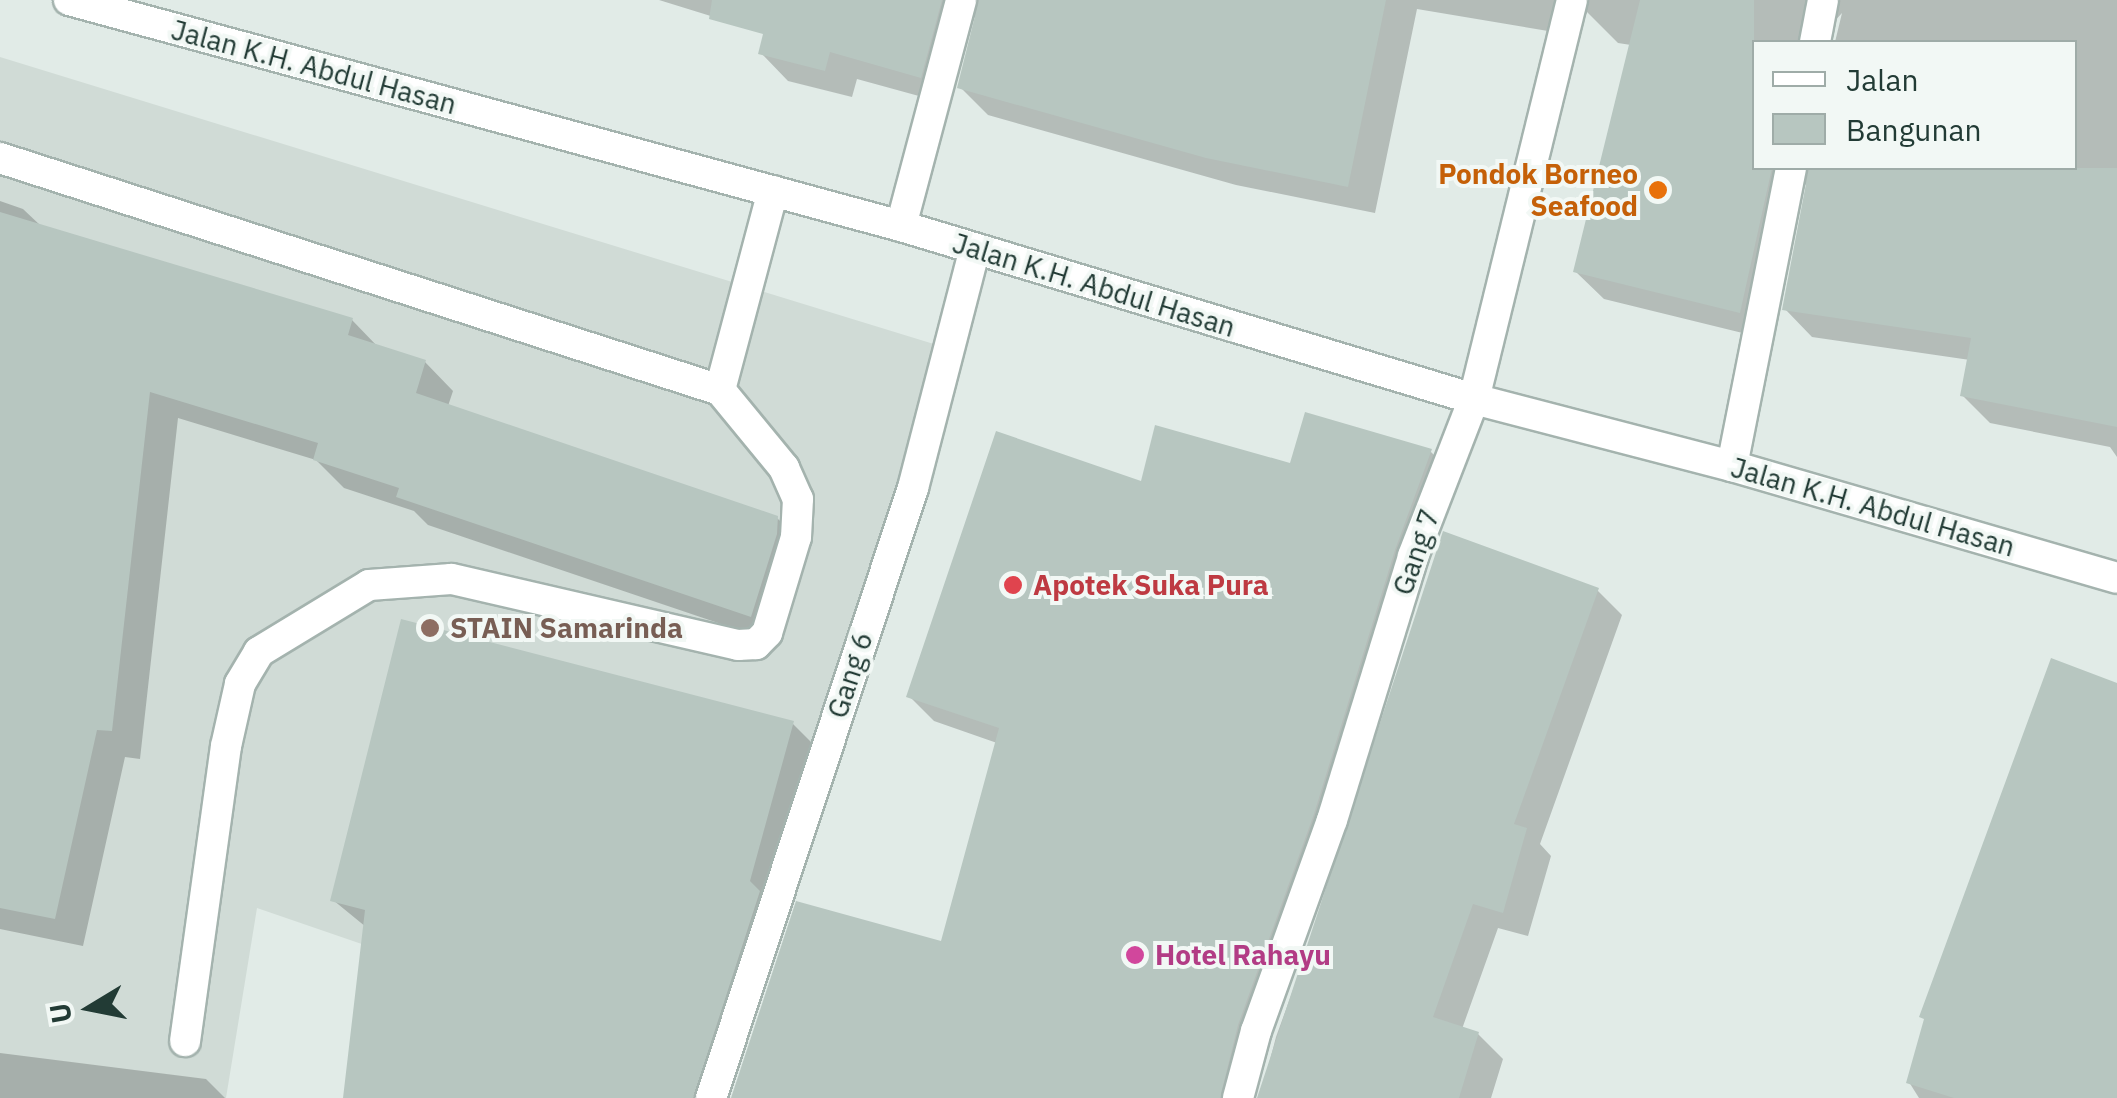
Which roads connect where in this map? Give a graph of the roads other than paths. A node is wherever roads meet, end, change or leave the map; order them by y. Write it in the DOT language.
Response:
graph roads {
  1 [pos="69,0"];
  2 [pos="962,0"];
  3 [pos="1572,0"];
  4 [pos="1822,0"];
  5 [pos="1815,40"];
  6 [pos="0,158"];
  7 [pos="1791,170"];
  8 [pos="773,191"];
  9 [pos="901,226"];
  10 [pos="975,249"];
  11 [pos="720,390"];
  12 [pos="1474,399"];
  13 [pos="1732,466"];
  14 [pos="2117,578"];
  15 [pos="185,1041"];
  16 [pos="712,1098"];
  17 [pos="1238,1098"];
  1 -- 8 [label="street, Jalan K.H. Abdul Hasan"];
  2 -- 9 [label="street"];
  3 -- 12 [label="street, Gang 7"];
  4 -- 5 [label="street"];
  6 -- 11 [label="street"];
  7 -- 13 [label="street"];
  8 -- 9 [label="street, Jalan K.H. Abdul Hasan"];
  8 -- 11 [label="street"];
  9 -- 10 [label="street, Jalan K.H. Abdul Hasan"];
  10 -- 12 [label="street, Jalan K.H. Abdul Hasan"];
  10 -- 16 [label="street, Gang 6"];
  11 -- 15 [label="street"];
  12 -- 13 [label="street, Jalan K.H. Abdul Hasan"];
  12 -- 17 [label="street, Gang 7"];
  13 -- 14 [label="street, Jalan K.H. Abdul Hasan"];
}
